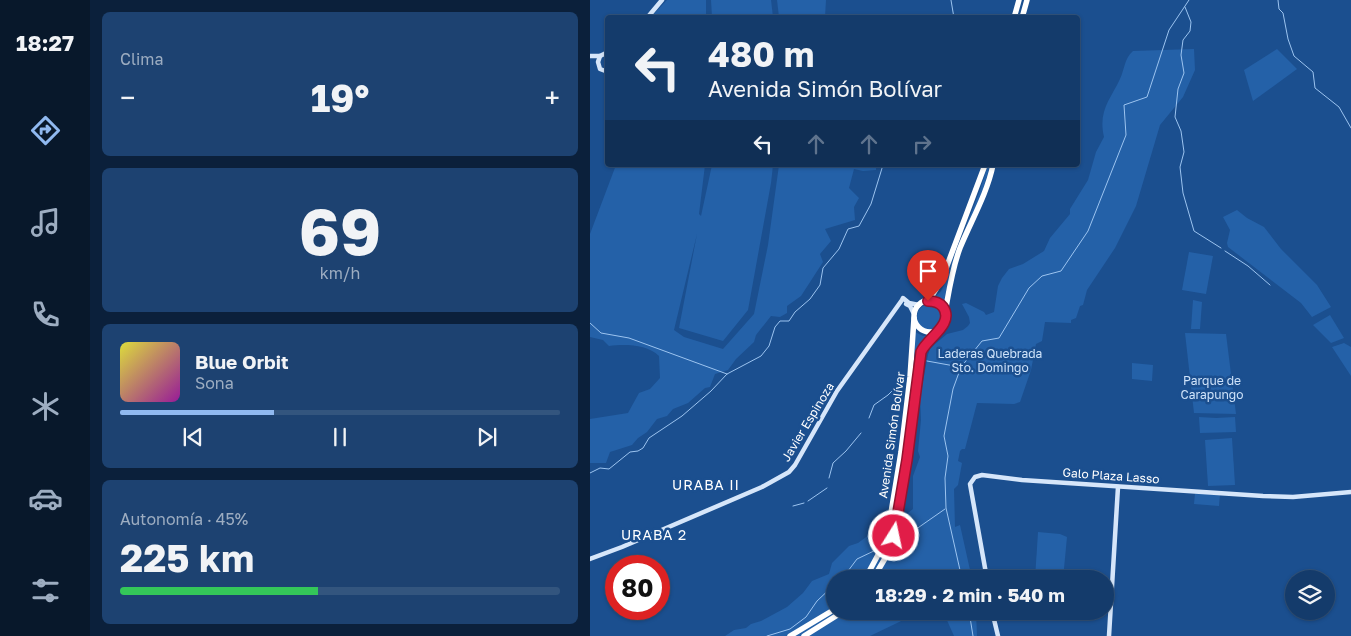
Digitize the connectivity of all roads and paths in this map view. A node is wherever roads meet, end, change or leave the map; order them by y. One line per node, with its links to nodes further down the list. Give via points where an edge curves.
1 (662, 0): 4 (street)
2 (1019, 0): 5 (highway)
3 (1027, 0): 6 (highway)
4 (649, 15)
5 (1015, 15)
6 (1023, 15)
7 (605, 54): 8 (street)
8 (600, 56): 9 (street); 10 (street)
9 (590, 57): 10 (street)
10 (598, 62): 11 (street, via 600,69)
11 (605, 71)
12 (984, 167): 15 (highway, Avenida Simón Bolívar, via 942,279 933,294)
13 (992, 167): 16 (highway, Avenida Simón Bolívar, via 959,251)
14 (901, 300): 15 (street); 17 (street, via 910,306); 21 (street, Javier Espinoza, via 837,391 790,472)
15 (922, 303): 16 (highway, via 937,302); 17 (highway, Avenida Simón Bolívar)
16 (945, 313): 18 (highway, Avenida Simón Bolívar)
17 (914, 316): 18 (highway, via 918,326 925,331); 22 (highway, Avenida Simón Bolívar, via 901,452 885,542)
18 (939, 329): 23 (highway, Avenida Simón Bolívar, via 923,346 920,356 894,536)
19 (1118, 486): 20 (street, Galo Plaza Lasso, via 1275,497); 24 (street, Galo Plaza Lasso, via 975,477 970,484); 31 (street)
20 (1351, 492)
21 (590, 560)
22 (870, 570)
23 (879, 570)
24 (985, 570)
25 (826, 615): 28 (highway)
26 (830, 620): 29 (highway)
27 (994, 620): 30 (street)
28 (790, 636)
29 (804, 636)
30 (998, 636)
31 (1108, 636)

